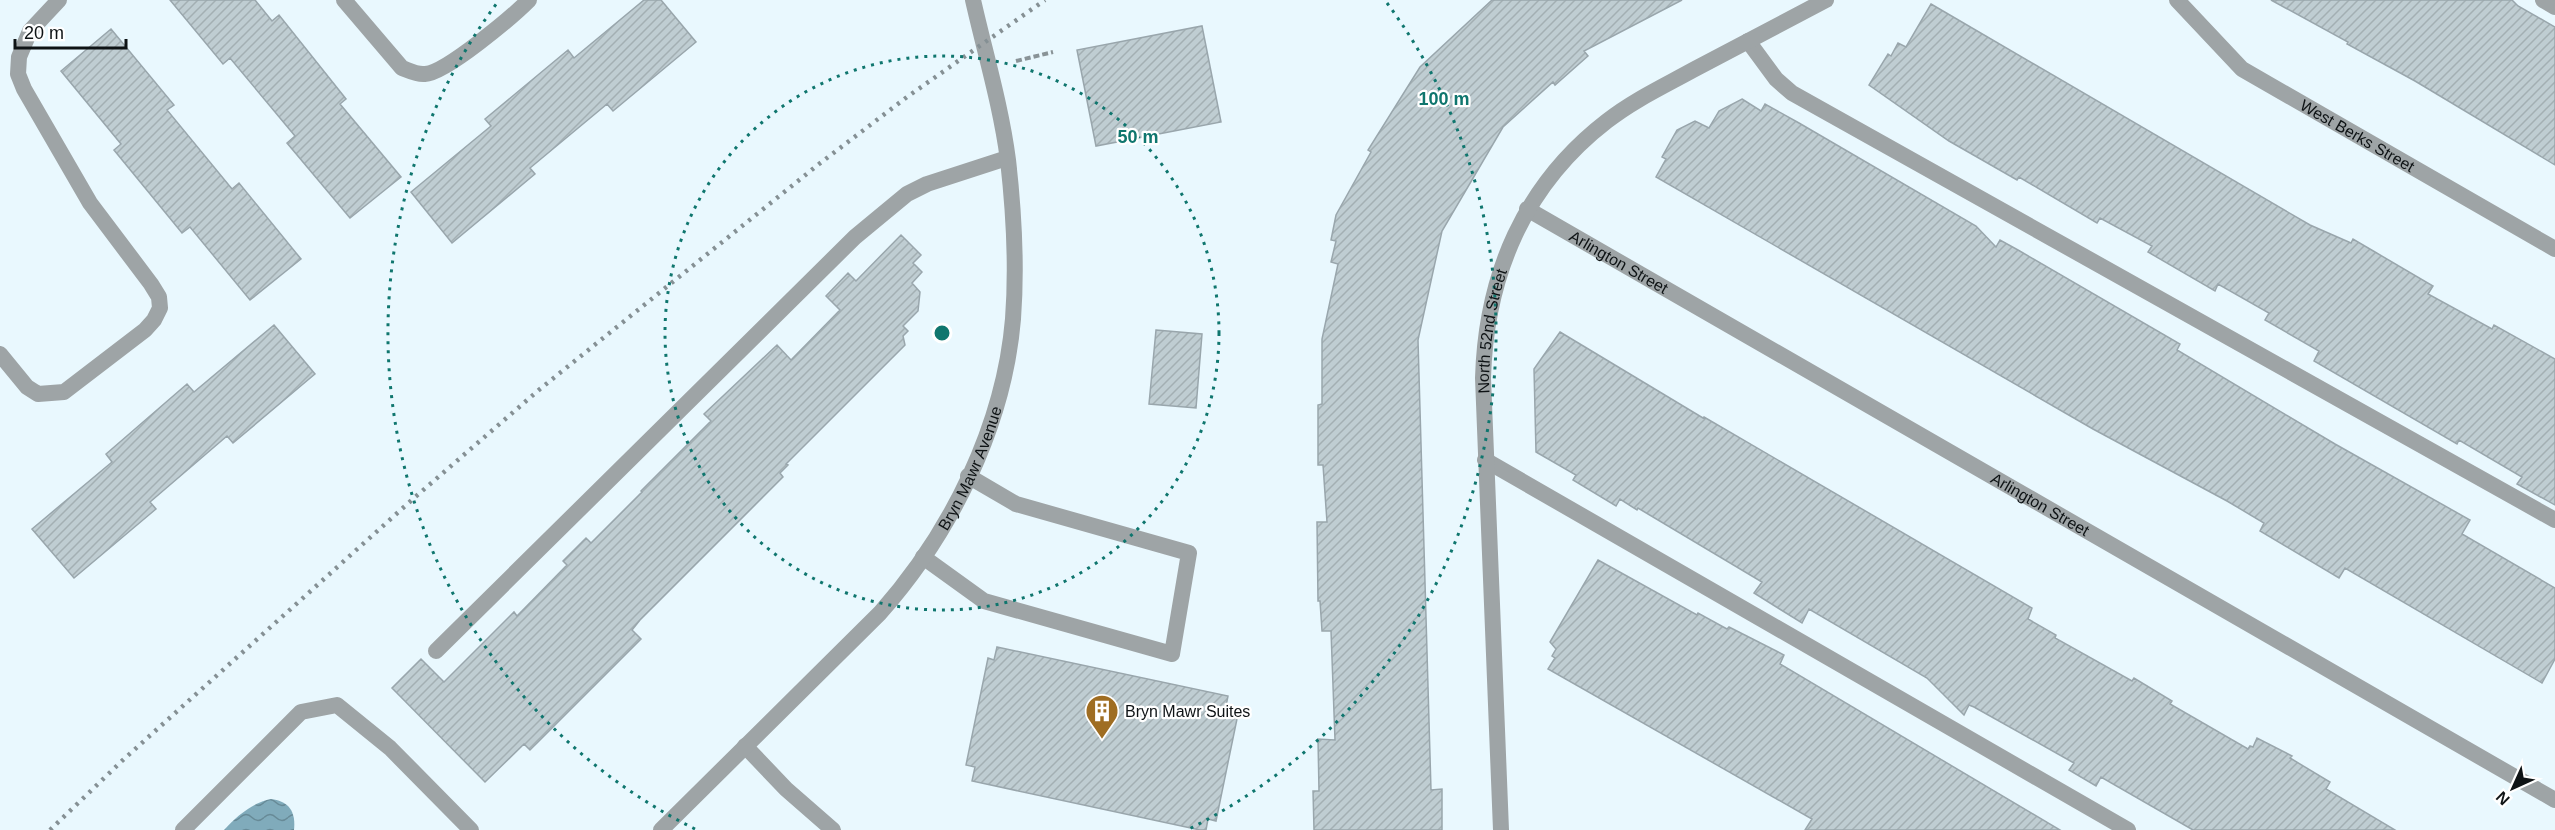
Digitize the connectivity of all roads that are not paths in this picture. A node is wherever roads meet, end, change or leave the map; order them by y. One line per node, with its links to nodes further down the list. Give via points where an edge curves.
1 (59, 0): 13 (street, via 26,38 18,74 71,173 151,284 160,308 145,330 64,392 38,394 27,387)
2 (344, 0): 3 (street, via 402,68 425,74 448,65)
3 (529, 0)
4 (973, 0): 10 (street, Bryn Mawr Avenue)
5 (1826, 0): 9 (street, North 52nd Street)
6 (2177, 0): 12 (street, West Berks Street, via 2242,69)
7 (2543, 0): 8 (street)
8 (2555, 7)
9 (1748, 41): 11 (street, North 52nd Street, via 1654,91 1608,121 1569,155); 16 (street, via 1776,79 1792,93)
10 (1007, 158): 15 (street, Bryn Mawr Avenue, via 1015,250 1013,321 1000,393); 18 (street, via 907,194 855,237)
11 (1527, 209): 14 (street, North 52nd Street, via 1505,257 1488,317 1483,378); 20 (street, Arlington Street)
12 (2555, 249)
13 (0, 354)
14 (1485, 460): 25 (street, North 52nd Street); 26 (street)
15 (968, 476): 17 (street, Bryn Mawr Avenue); 17 (street, via 1016,504 1189,553 1172,654 984,601)
16 (2555, 520)
17 (923, 558): 19 (street, Bryn Mawr Avenue, via 880,613)
18 (436, 651)
19 (745, 746): 23 (street, Bryn Mawr Avenue); 24 (street)
20 (2555, 800)
21 (183, 830): 22 (street, via 301,712 337,705 390,748)
22 (471, 830)
23 (661, 830)
24 (833, 830)
25 (1501, 830)
26 (2128, 830)

